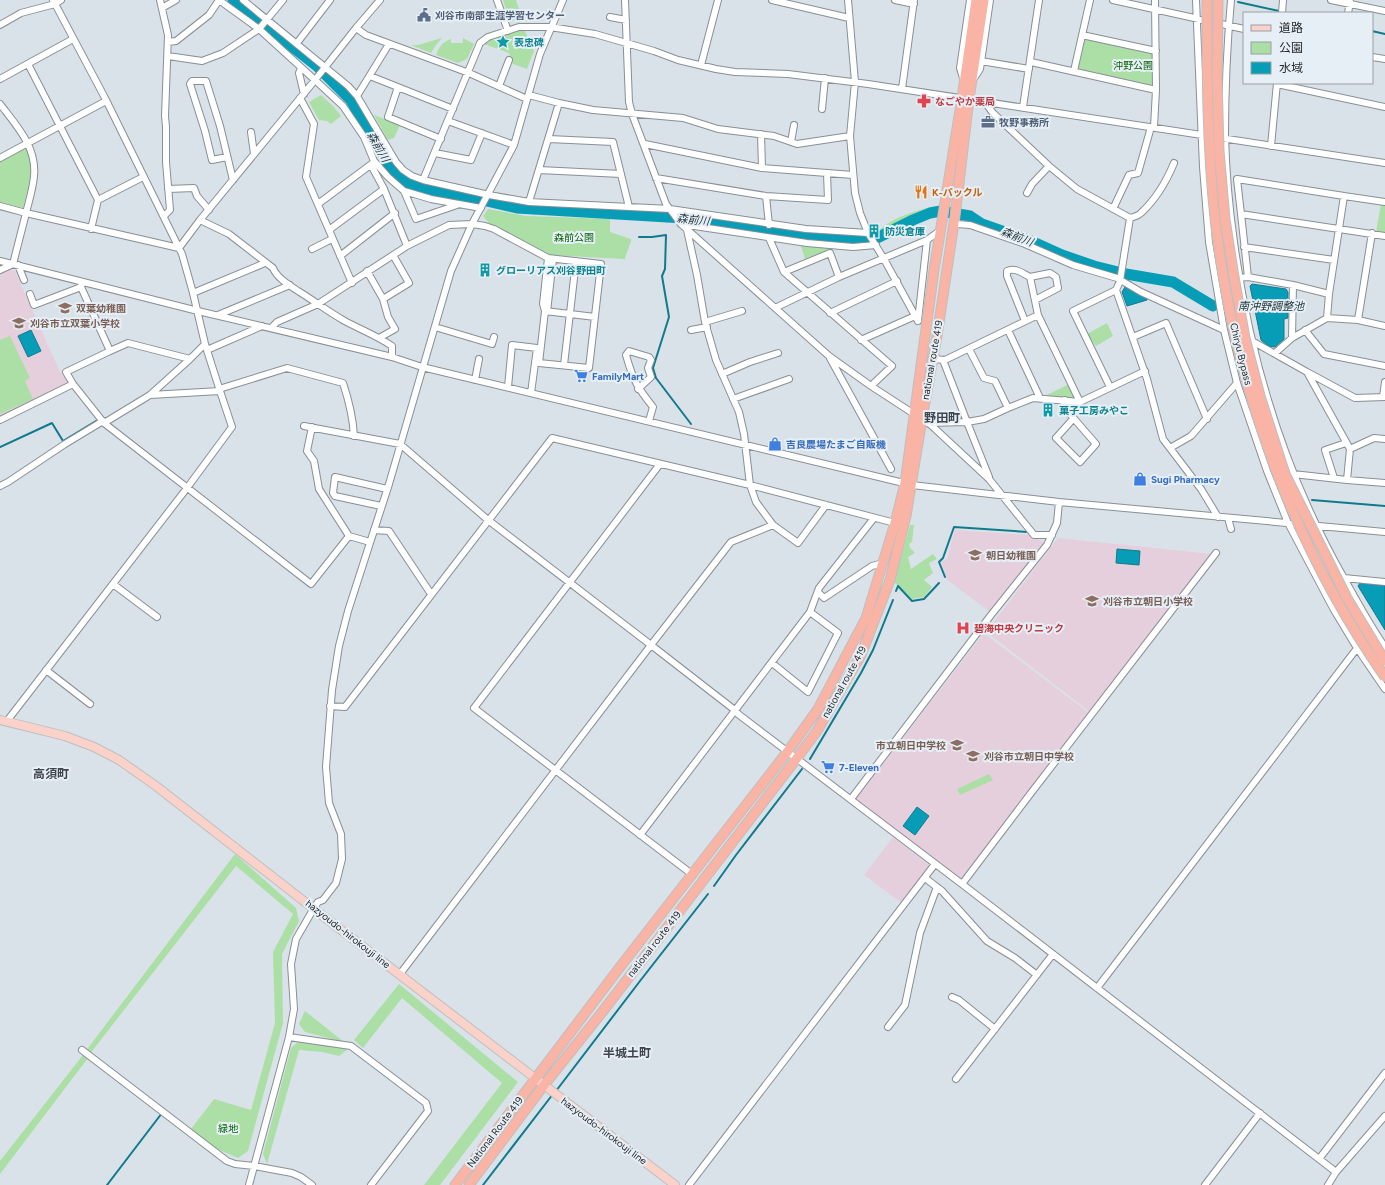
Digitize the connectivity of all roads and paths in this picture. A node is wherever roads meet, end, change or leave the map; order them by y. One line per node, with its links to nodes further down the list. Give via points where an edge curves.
1 (61, 0): 30 (street)
2 (160, 0): 33 (street)
3 (176, 0): 33 (street)
4 (219, 0): 48 (street); 52 (street, via 209,15 176,41)
5 (243, 0): 41 (street)
6 (283, 0): 41 (street)
7 (330, 0): 53 (street)
8 (380, 0): 46 (street)
9 (497, 0): 49 (street)
10 (563, 0): 45 (street)
11 (625, 0): 42 (street)
12 (718, 0): 64 (street)
13 (772, 0): 39 (street)
14 (848, 0): 39 (street)
15 (895, 0): 31 (street)
16 (970, 0): 75 (street, via 960,68)
17 (976, 0): 75 (highway, national route 419)
18 (984, 0): 75 (highway, national route 419)
19 (990, 0): 61 (street)
20 (1039, 0): 62 (street)
21 (1090, 0): 50 (street)
22 (1113, 0): 34 (street)
23 (1155, 0): 34 (street)
24 (1196, 0): 40 (street)
25 (1208, 0): 331 (highway, Chiryu Bypass, bridge, via 1210,168 1217,234 1236,340 1255,407 1306,543 1339,606)
26 (1218, 0): 328 (highway, Chiryu Bypass, bridge, via 1219,151 1225,219 1245,338 1286,474 1347,598)
27 (1231, 0): 44 (street)
28 (1283, 0): 36 (street)
29 (1331, 0): 32 (street)
30 (54, 2): 43 (street, via 21,13); 51 (street)
31 (914, 2): 80 (street)
32 (1350, 2): 35 (street); 37 (street)
33 (162, 8): 52 (street)
34 (1155, 8): 40 (street); 56 (street)
35 (1385, 11)
36 (1282, 12)
37 (1348, 12)
38 (610, 17): 42 (street)
39 (849, 18): 74 (street)
40 (1198, 18): 44 (street); 102 (street)
41 (268, 19): 48 (street); 53 (street)
42 (626, 20): 55 (street)
43 (0, 25)
44 (1229, 26): 47 (street); 104 (street)
45 (550, 27): 49 (street, via 519,27); 55 (street, via 595,34); 84 (street)
46 (356, 28): 54 (street); 65 (street)
47 (1243, 29)
48 (259, 30): 57 (street, via 223,53 202,61); 66 (street)
49 (508, 31): 69 (street, via 488,37 480,43)
50 (1082, 35): 56 (street); 68 (street)
51 (73, 39): 63 (street); 86 (street)
52 (168, 42): 57 (street)
53 (297, 43): 65 (street)
54 (389, 44): 69 (street); 70 (street)
55 (627, 44): 64 (street); 94 (street, via 629,102)
56 (1156, 51): 81 (street)
57 (168, 56): 129 (street, via 165,116)
58 (1373, 56): 59 (street)
59 (1385, 59)
60 (509, 60): 78 (street)
61 (981, 61): 67 (street); 75 (street, via 980,69)
62 (1031, 62): 67 (street); 68 (street)
63 (28, 64): 72 (street); 96 (street)
64 (701, 65): 71 (street, via 735,72)
65 (325, 67): 73 (street); 83 (street)
66 (301, 68): 73 (street); 82 (street, via 299,73)
67 (1029, 68): 90 (street)
68 (1074, 71): 81 (street)
69 (468, 73): 78 (street); 93 (street)
70 (370, 76): 79 (street); 83 (street)
71 (825, 78): 74 (street); 92 (street)
72 (0, 79)
73 (315, 80): 82 (street); 117 (street, via 343,106 364,137)
74 (855, 82): 80 (street); 103 (street)
75 (968, 82): 85 (highway, national route 419)
76 (1277, 84): 111 (street)
77 (1282, 84): 91 (street)
78 (499, 86): 84 (street)
79 (398, 87): 93 (street); 105 (street, via 388,117)
80 (902, 89): 85 (street)
81 (1156, 90): 98 (street)
82 (302, 96): 113 (street); 139 (street, via 314,124 306,177)
83 (357, 96): 128 (street, via 396,162 403,170)
84 (528, 97): 88 (street); 110 (street)
85 (965, 99): 87 (street); 153 (highway, national route 419); 160 (highway, national route 419)
86 (106, 101): 96 (street); 125 (street)
87 (984, 101): 90 (street); 119 (street, via 993,113)
88 (559, 103): 94 (street); 106 (street)
89 (0, 104): 108 (street)
90 (1023, 107): 98 (street)
91 (1385, 107)
92 (822, 109)
93 (453, 110): 95 (street)
94 (632, 114): 101 (street, via 683,118 718,128); 109 (street)
95 (448, 121): 100 (street); 105 (street)
96 (60, 125): 108 (street); 136 (street)
97 (794, 125): 107 (street)
98 (1152, 127): 102 (street); 145 (street, via 1138,173 1129,175)
99 (251, 132): 113 (street)
100 (482, 133): 110 (street); 112 (street, via 471,160)
101 (761, 134): 107 (street); 120 (street)
102 (1202, 135): 104 (street); 224 (street, via 1209,242)
103 (850, 136): 107 (street, via 797,144); 124 (street)
104 (1225, 138): 111 (street); 187 (street, via 1230,214)
105 (441, 139): 112 (street)
106 (549, 139): 121 (street); 123 (street, via 613,142)
107 (791, 142)
108 (29, 143): 115 (street); 147 (street, via 34,161 34,176)
109 (645, 144): 120 (street); 126 (street)
110 (514, 145): 133 (street)
111 (1271, 146): 116 (street)
112 (435, 153): 128 (street)
113 (254, 154): 127 (street)
114 (227, 157): 114 (street, via 206,81 192,81 190,84 212,160); 127 (street)
115 (0, 158)
116 (1385, 162)
117 (372, 163): 130 (street); 131 (street); 139 (street)
118 (1174, 164): 151 (street, via 1150,203 1140,214)
119 (1049, 166): 132 (street); 145 (street, via 1077,189)
120 (762, 168): 122 (street)
121 (539, 170): 123 (street); 137 (street)
122 (826, 173): 124 (street); 134 (street, via 828,200)
123 (621, 174): 142 (street)
124 (853, 175): 162 (street, via 860,213)
125 (143, 177): 136 (street); 150 (street)
126 (656, 178): 134 (street); 144 (street)
127 (233, 180): 146 (street)
128 (423, 180): 133 (street)
129 (168, 189): 146 (street, via 194,188 197,196); 150 (street, via 170,210)
130 (384, 189): 148 (street); 158 (street)
131 (404, 191): 140 (street); 140 (street, via 416,219)
132 (1027, 193)
133 (489, 195): 137 (street); 143 (street)
134 (766, 196): 156 (street)
135 (1344, 196): 138 (street); 149 (street, via 1237,179); 161 (street)
136 (98, 200): 157 (street)
137 (529, 202): 142 (street)
138 (1385, 202)
139 (318, 204): 158 (street)
140 (459, 204): 143 (street)
141 (0, 206): 147 (street)
142 (629, 207): 144 (street)
143 (482, 208): 154 (street)
144 (670, 209): 155 (street); 156 (street)
145 (1113, 209): 151 (street)
146 (209, 210): 152 (street)
147 (26, 213): 157 (street); 181 (street)
148 (395, 214): 169 (street); 174 (street)
149 (1241, 214): 161 (street); 170 (street)
150 (164, 216): 171 (street)
151 (1130, 218): 189 (street)
152 (200, 220): 171 (street); 180 (street, via 229,234)
153 (956, 220): 189 (street, via 1024,244 1073,265); 241 (highway, national route 419)
154 (472, 224): 169 (street, via 449,225); 175 (street, via 494,229); 220 (street, via 452,271)
155 (681, 224): 159 (street); 166 (street)
156 (769, 224): 162 (street)
157 (91, 229): 171 (street)
158 (329, 230): 165 (street)
159 (686, 230): 204 (street); 217 (street)
160 (941, 230): 167 (street); 267 (highway, national route 419)
161 (1339, 230): 163 (street); 177 (street)
162 (868, 233): 168 (street)
163 (1372, 233): 164 (street); 215 (street)
164 (1385, 236)
165 (332, 238): 172 (street); 174 (street)
166 (769, 238): 168 (street, via 852,247); 184 (street)
167 (927, 240): 176 (street); 212 (street, via 918,320)
168 (876, 245): 176 (street)
169 (406, 246): 173 (street)
170 (1244, 247): 177 (street); 188 (street)
171 (179, 248): 198 (street)
172 (312, 249)
173 (393, 255): 183 (street); 201 (street, via 409,283)
174 (340, 256): 193 (street)
175 (550, 258): 179 (street); 206 (street, via 543,304)
176 (884, 259): 185 (street); 191 (street)
177 (1334, 260): 200 (street)
178 (0, 261): 181 (street)
179 (576, 261): 209 (street); 213 (street, via 601,264)
180 (265, 263): 194 (street); 198 (street)
181 (16, 265): 182 (street); 190 (street); 192 (street)
182 (0, 270)
183 (367, 271): 193 (street); 201 (street)
184 (784, 272): 185 (street, via 830,253); 197 (street)
185 (838, 277): 197 (street)
186 (1030, 277): 202 (street); 202 (street, via 1050,273 1056,276 1058,288); 216 (street, via 1020,271 1007,271)
187 (1239, 278): 188 (street); 231 (street)
188 (1248, 278): 195 (street)
189 (1120, 279): 196 (street); 224 (street, via 1148,295)
190 (24, 280)
191 (897, 282): 208 (street); 212 (street)
192 (82, 284): 199 (street, via 34,305); 205 (street); 234 (street)
193 (352, 284): 203 (street)
194 (290, 285): 203 (street); 210 (street)
195 (1293, 285): 200 (street); 229 (street)
196 (1116, 290): 227 (street); 256 (street, via 1073,311)
197 (806, 292): 204 (street); 208 (street)
198 (193, 293): 205 (street)
199 (30, 294)
200 (1329, 294): 214 (street)
201 (383, 299): 228 (street, via 394,329)
202 (1035, 300): 211 (street)
203 (318, 304): 221 (street, via 277,322); 228 (street)
204 (775, 308): 237 (street)
205 (198, 310): 210 (street); 232 (street)
206 (546, 311): 209 (street); 243 (street, via 539,363)
207 (742, 311): 217 (street)
208 (830, 313): 230 (street)
209 (570, 314): 213 (street); 243 (street)
210 (218, 315): 218 (street)
211 (1038, 315): 216 (street); 265 (street)
212 (916, 316): 230 (street)
213 (595, 317): 243 (street, via 589,368)
214 (1327, 318): 215 (street); 225 (street)
215 (1358, 320): 219 (street)
216 (1025, 321): 223 (street)
217 (706, 324): 222 (street); 248 (street)
218 (262, 326): 221 (street); 232 (street)
219 (1385, 326)
220 (435, 327): 226 (street, via 492,344); 245 (street)
221 (271, 328): 238 (street)
222 (691, 330)
223 (1008, 330): 233 (street); 262 (street)
224 (1224, 330): 251 (street)
225 (1305, 330): 229 (street); 244 (street, via 1324,354)
226 (494, 337)
227 (1133, 337): 246 (street); 268 (street, via 1166,323)
228 (379, 338): 238 (street, via 392,346)
229 (1292, 338): 235 (street)
230 (862, 340): 254 (street, via 892,366)
231 (1252, 341): 235 (street); 286 (street, via 1264,390)
232 (206, 347): 239 (street); 258 (street)
233 (969, 349): 242 (street); 266 (street, via 984,378 995,381)
234 (110, 351): 239 (street, via 128,344); 253 (street, via 66,372)
235 (1275, 353): 247 (street)
236 (778, 354): 248 (street)
237 (829, 356): 254 (street); 285 (street)
238 (392, 357): 245 (street)
239 (190, 359): 260 (street)
240 (479, 359): 250 (street)
241 (933, 359): 242 (street); 272 (highway, national route 419)
242 (943, 360): 274 (street)
243 (564, 366)
244 (1385, 366)
245 (422, 367): 250 (street); 280 (street)
246 (1144, 371): 256 (street); 282 (street, via 1163,439)
247 (1308, 372): 261 (street, via 1355,398); 279 (street)
248 (722, 374): 263 (street)
249 (790, 379): 263 (street)
250 (475, 380): 255 (street)
251 (1237, 382): 268 (street); 305 (street, via 1267,471)
252 (1385, 382): 261 (street)
253 (73, 384): 270 (street); 273 (street)
254 (871, 386): 267 (street)
255 (508, 387): 259 (street); 259 (street, via 512,345 537,348)
256 (1110, 387): 265 (street)
257 (638, 389): 257 (street, via 626,355 629,351 649,357 651,360 648,368 651,377); 271 (street, via 653,407)
258 (220, 390): 260 (street); 277 (street, via 287,368 343,383 353,416); 294 (street, via 232,428)
259 (532, 393): 271 (street)
260 (150, 395): 273 (street)
261 (1384, 397)
262 (1040, 398): 264 (street); 266 (street, via 1033,398)
263 (733, 400): 281 (street, via 739,412)
264 (1065, 400): 265 (street); 269 (street, via 1063,406)
265 (1080, 402)
266 (1008, 408): 274 (street, via 984,419)
267 (914, 414): 291 (highway, national route 419)
268 (1207, 418): 282 (street, via 1191,436)
269 (1073, 419): 269 (street, via 1096,444 1080,462 1056,438)
270 (0, 420)
271 (649, 421): 281 (street)
272 (925, 421): 274 (street); 288 (street); 291 (highway, national route 419)
273 (103, 422): 293 (street); 294 (street)
274 (966, 422): 288 (street)
275 (304, 426): 276 (street)
276 (312, 427): 277 (street); 312 (street, via 307,451 314,461 319,489)
277 (354, 436): 280 (street)
278 (1385, 439): 283 (street, via 1374,438)
279 (1346, 443): 283 (street); 287 (street, via 1325,450)
280 (400, 444): 295 (street); 303 (street)
281 (745, 445): 291 (street); 292 (street)
282 (1170, 448): 300 (street, via 1201,489)
283 (1350, 449): 289 (street)
284 (660, 464): 292 (street); 303 (street, via 552,438); 318 (street)
285 (891, 469)
286 (1293, 474): 287 (street); 307 (street)
287 (1334, 478): 289 (street)
288 (989, 479): 296 (street)
289 (1347, 480): 290 (street)
290 (1385, 483)
291 (908, 484): 296 (street); 304 (highway, national route 419); 338 (highway, national route 419, via 906,516 890,580 861,656)
292 (750, 485): 298 (street); 306 (street, via 756,502)
293 (0, 486)
294 (187, 488): 312 (street, via 311,584); 319 (street)
295 (387, 489): 299 (street); 299 (street, via 335,478 335,496)
296 (1001, 495): 297 (street); 311 (street, via 1034,535)
297 (1059, 502): 300 (street); 311 (street, via 1057,523)
298 (826, 505): 301 (street); 306 (street, via 798,543)
299 (382, 506): 309 (street)
300 (1218, 517): 302 (street)
301 (874, 518): 304 (street); 320 (street)
302 (1228, 518): 305 (street); 308 (street)
303 (488, 520): 318 (street); 321 (street)
304 (895, 523): 315 (highway, national route 419)
305 (1288, 523): 307 (street); 327 (street, via 1303,557)
306 (773, 525): 325 (street, via 731,542)
307 (1316, 526): 310 (street); 316 (street)
308 (1231, 529)
309 (374, 530): 313 (street); 321 (street, via 389,532)
310 (1385, 532)
311 (1052, 535): 340 (street, via 1048,545 991,615)
312 (349, 536): 313 (street)
313 (370, 542): 334 (street, via 341,639)
314 (1216, 553): 345 (street)
315 (883, 563): 320 (street, via 872,566 824,598); 337 (highway, national route 419, via 866,618 818,709)
316 (1344, 578): 317 (street); 324 (street)
317 (1385, 582)
318 (570, 583): 325 (street); 339 (street, via 474,708)
319 (113, 584): 323 (street); 330 (street)
320 (818, 592): 322 (street)
321 (431, 594): 334 (street, via 345,707)
322 (810, 612): 329 (street); 329 (street, via 838,633 808,692)
323 (157, 617)
324 (1375, 633): 326 (street); 327 (street)
325 (651, 645): 335 (street); 339 (street)
326 (1385, 647)
327 (1356, 648): 332 (street); 351 (street)
328 (1385, 661)
329 (772, 663): 335 (street)
330 (46, 670): 333 (street); 336 (street)
331 (1385, 677)
332 (1385, 689)
333 (90, 704)
334 (330, 706): 347 (street, via 327,786 331,810 341,834 342,859 336,884)
335 (736, 711): 337 (street); 341 (street)
336 (3, 720): 347 (main road, hazyoudo-hirokouji line, via 65,736 119,760)
337 (788, 751): 338 (street); 343 (highway, national route 419)
338 (797, 758): 340 (street); 360 (highway, national route 419, via 603,1011)
339 (555, 770): 341 (street); 349 (street)
340 (851, 799): 342 (street)
341 (640, 835): 343 (street)
342 (935, 864): 344 (street); 345 (street)
343 (693, 875): 358 (highway, national route 419)
344 (925, 878): 346 (street); 372 (street)
345 (962, 884): 348 (street)
346 (937, 887): 350 (street, via 987,941); 353 (street, via 920,933 905,1005)
347 (314, 908): 349 (main road, hazyoudo-hirokouji line); 355 (street, via 296,940 291,964 294,1009)
348 (1053, 954): 350 (street); 351 (street)
349 (400, 974): 358 (main road, hazyoudo-hirokouji line)
350 (1037, 975): 354 (street)
351 (1097, 988): 361 (street)
352 (952, 997): 354 (street)
353 (888, 1027)
354 (996, 1028): 359 (street)
355 (289, 1037): 364 (street); 368 (street, via 350,1046 426,1103 428,1111)
356 (82, 1050): 364 (street, via 227,1161)
357 (1385, 1073): 363 (street)
358 (536, 1078): 360 (main road, hazyoudo-hirokouji line); 369 (highway, National Route 419)
359 (956, 1079)
360 (551, 1090): 370 (highway, national route 419); 371 (main road, hazyoudo-hirokouji line)
361 (1260, 1114): 363 (street); 373 (street)
362 (1385, 1116): 365 (street)
363 (1319, 1159): 365 (street)
364 (254, 1166): 366 (street); 367 (street, via 301,1176)
365 (1336, 1172): 374 (street)
366 (249, 1185)
367 (312, 1185)
368 (371, 1185)
369 (455, 1185)
370 (469, 1185)
371 (676, 1185)
372 (689, 1185)
373 (1205, 1185)
374 (1328, 1185)

